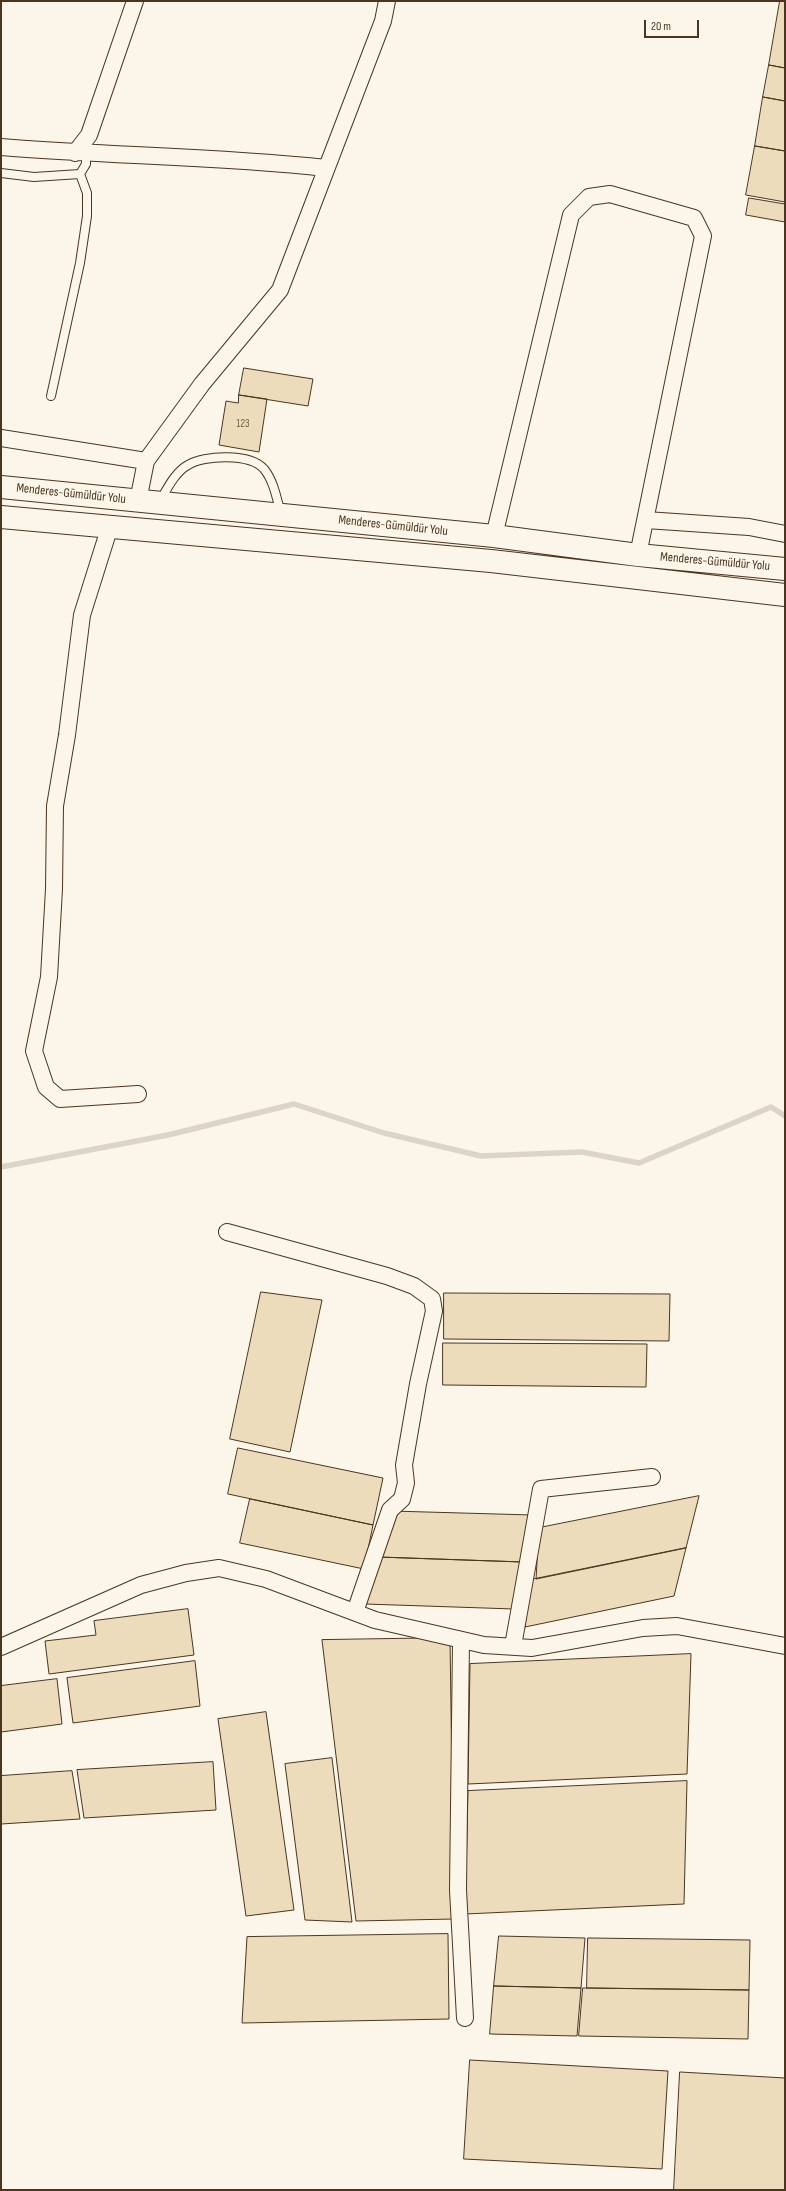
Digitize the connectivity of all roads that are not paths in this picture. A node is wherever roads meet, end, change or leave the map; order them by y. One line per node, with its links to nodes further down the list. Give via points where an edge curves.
1 (135, 1): 4 (street)
2 (387, 1): 5 (street, via 383,21)
3 (1, 147): 4 (street)
4 (81, 154): 5 (street, via 261,161); 7 (lane, via 86,164)
5 (326, 168): 10 (street, via 280,290 202,384)
6 (1, 173): 7 (lane, via 34,177)
7 (80, 174): 8 (lane, via 87,193 87,216 80,263)
8 (51, 396)
9 (1, 438): 10 (street)
10 (146, 461): 12 (street)
11 (1, 487): 12 (main road, Menderes-Gümüldür Yolu)
12 (148, 502): 13 (main road, Menderes-Gümüldür Yolu); 13 (lane, via 187,465 236,457 255,462 264,469)
13 (282, 515): 18 (main road, Menderes-Gümüldür Yolu)
14 (1, 517): 16 (main road, Menderes-Gümüldür Yolu)
15 (646, 520): 17 (street, via 749,527); 18 (street, via 703,236 694,218 610,194 589,197 571,215); 19 (street)
16 (110, 526): 21 (main road, Menderes-Gümüldür Yolu, via 491,561); 22 (street, via 82,615 55,806 49,977 34,1051 46,1087 60,1098)
17 (785, 534)
18 (494, 536): 19 (main road, Menderes-Gümüldür Yolu)
19 (638, 555): 20 (main road, Menderes-Gümüldür Yolu)
20 (785, 568)
21 (785, 595)
22 (138, 1094)
23 (227, 1232): 25 (street, via 387,1276 414,1286 432,1299 434,1311 404,1465 406,1483 402,1499 390,1510)
24 (652, 1477): 27 (street, via 541,1489)
25 (355, 1612): 26 (street, via 375,1620); 29 (street, via 266,1579 219,1568 186,1573 141,1585)
26 (461, 1640): 27 (street); 30 (street, via 458,1890)
27 (513, 1646): 28 (street, via 532,1648 643,1628 677,1626)
28 (785, 1646)
29 (1, 1647)
30 (465, 2018)

